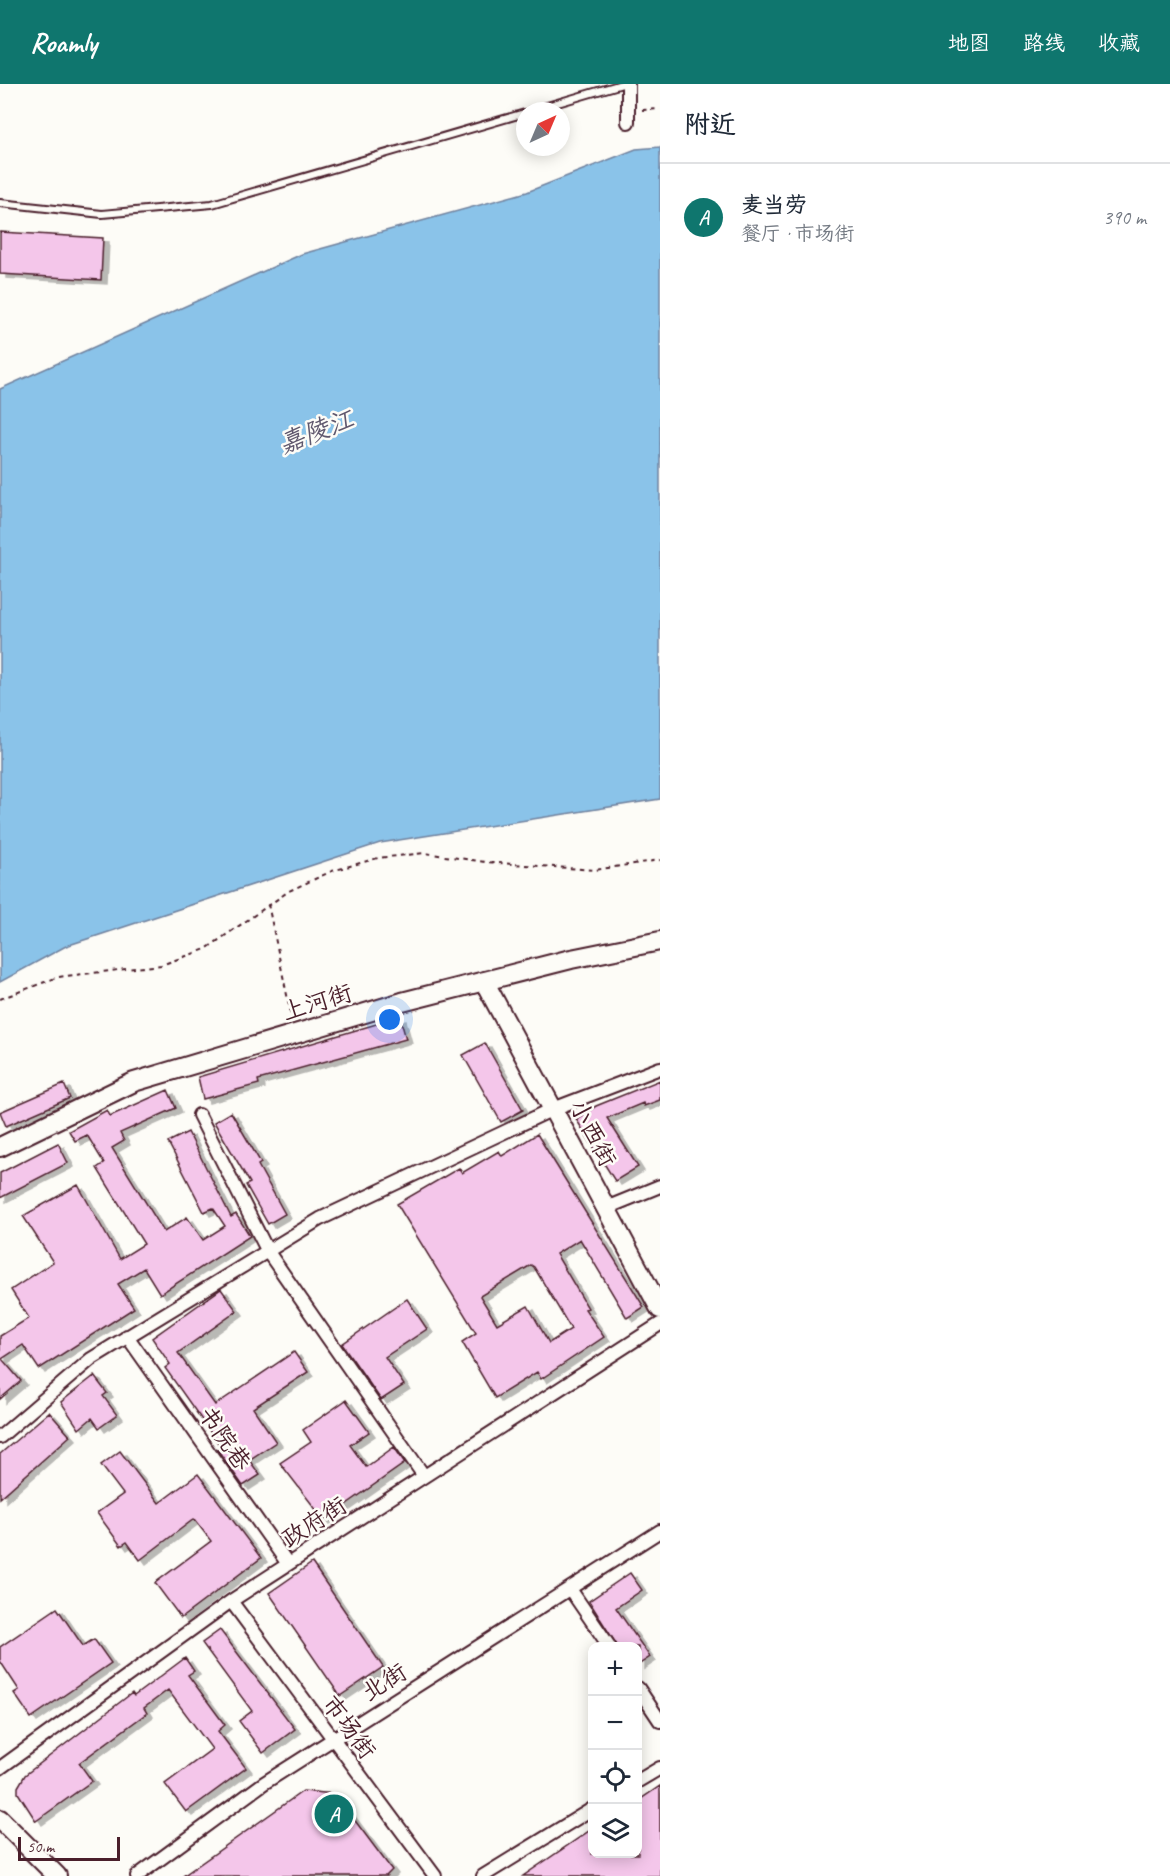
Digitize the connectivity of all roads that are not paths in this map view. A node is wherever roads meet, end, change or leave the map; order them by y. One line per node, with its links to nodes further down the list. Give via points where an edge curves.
1 (622, 84): 3 (lane)
2 (628, 84): 5 (street)
3 (561, 102)
4 (516, 115): 6 (lane, via 212,204 102,214)
5 (628, 116)
6 (0, 203)
7 (660, 941): 8 (street, 上河街)
8 (484, 981): 10 (street, 小西街); 12 (street, 上河街, via 135,1082)
9 (660, 1068): 10 (street)
10 (553, 1108): 14 (street, 小西街); 15 (street, via 320,1219)
11 (199, 1115): 15 (street)
12 (0, 1147)
13 (660, 1186): 14 (street)
14 (606, 1208): 16 (street, 小西街)
15 (268, 1252): 18 (street); 20 (street)
16 (660, 1309)
17 (660, 1324): 20 (street, 政府街)
18 (127, 1336): 19 (street, via 91,1359); 22 (street, 书院巷)
19 (0, 1437)
20 (424, 1476): 22 (street, 政府街)
21 (660, 1531): 23 (street, 北街)
22 (288, 1564): 24 (street, 政府街)
23 (570, 1589): 25 (street); 28 (street, 北街)
24 (231, 1601): 28 (street, 市场街); 29 (street, 政府街)
25 (606, 1642)
26 (642, 1694): 27 (street)
27 (660, 1721)
28 (332, 1740): 35 (street, 北街, via 264,1783); 36 (street, 市场街)
29 (0, 1768)
30 (660, 1768): 31 (street)
31 (642, 1779)
32 (588, 1811): 37 (street)
33 (0, 1819): 34 (street)
34 (57, 1876)
35 (137, 1876)
36 (435, 1876)
37 (483, 1876)

